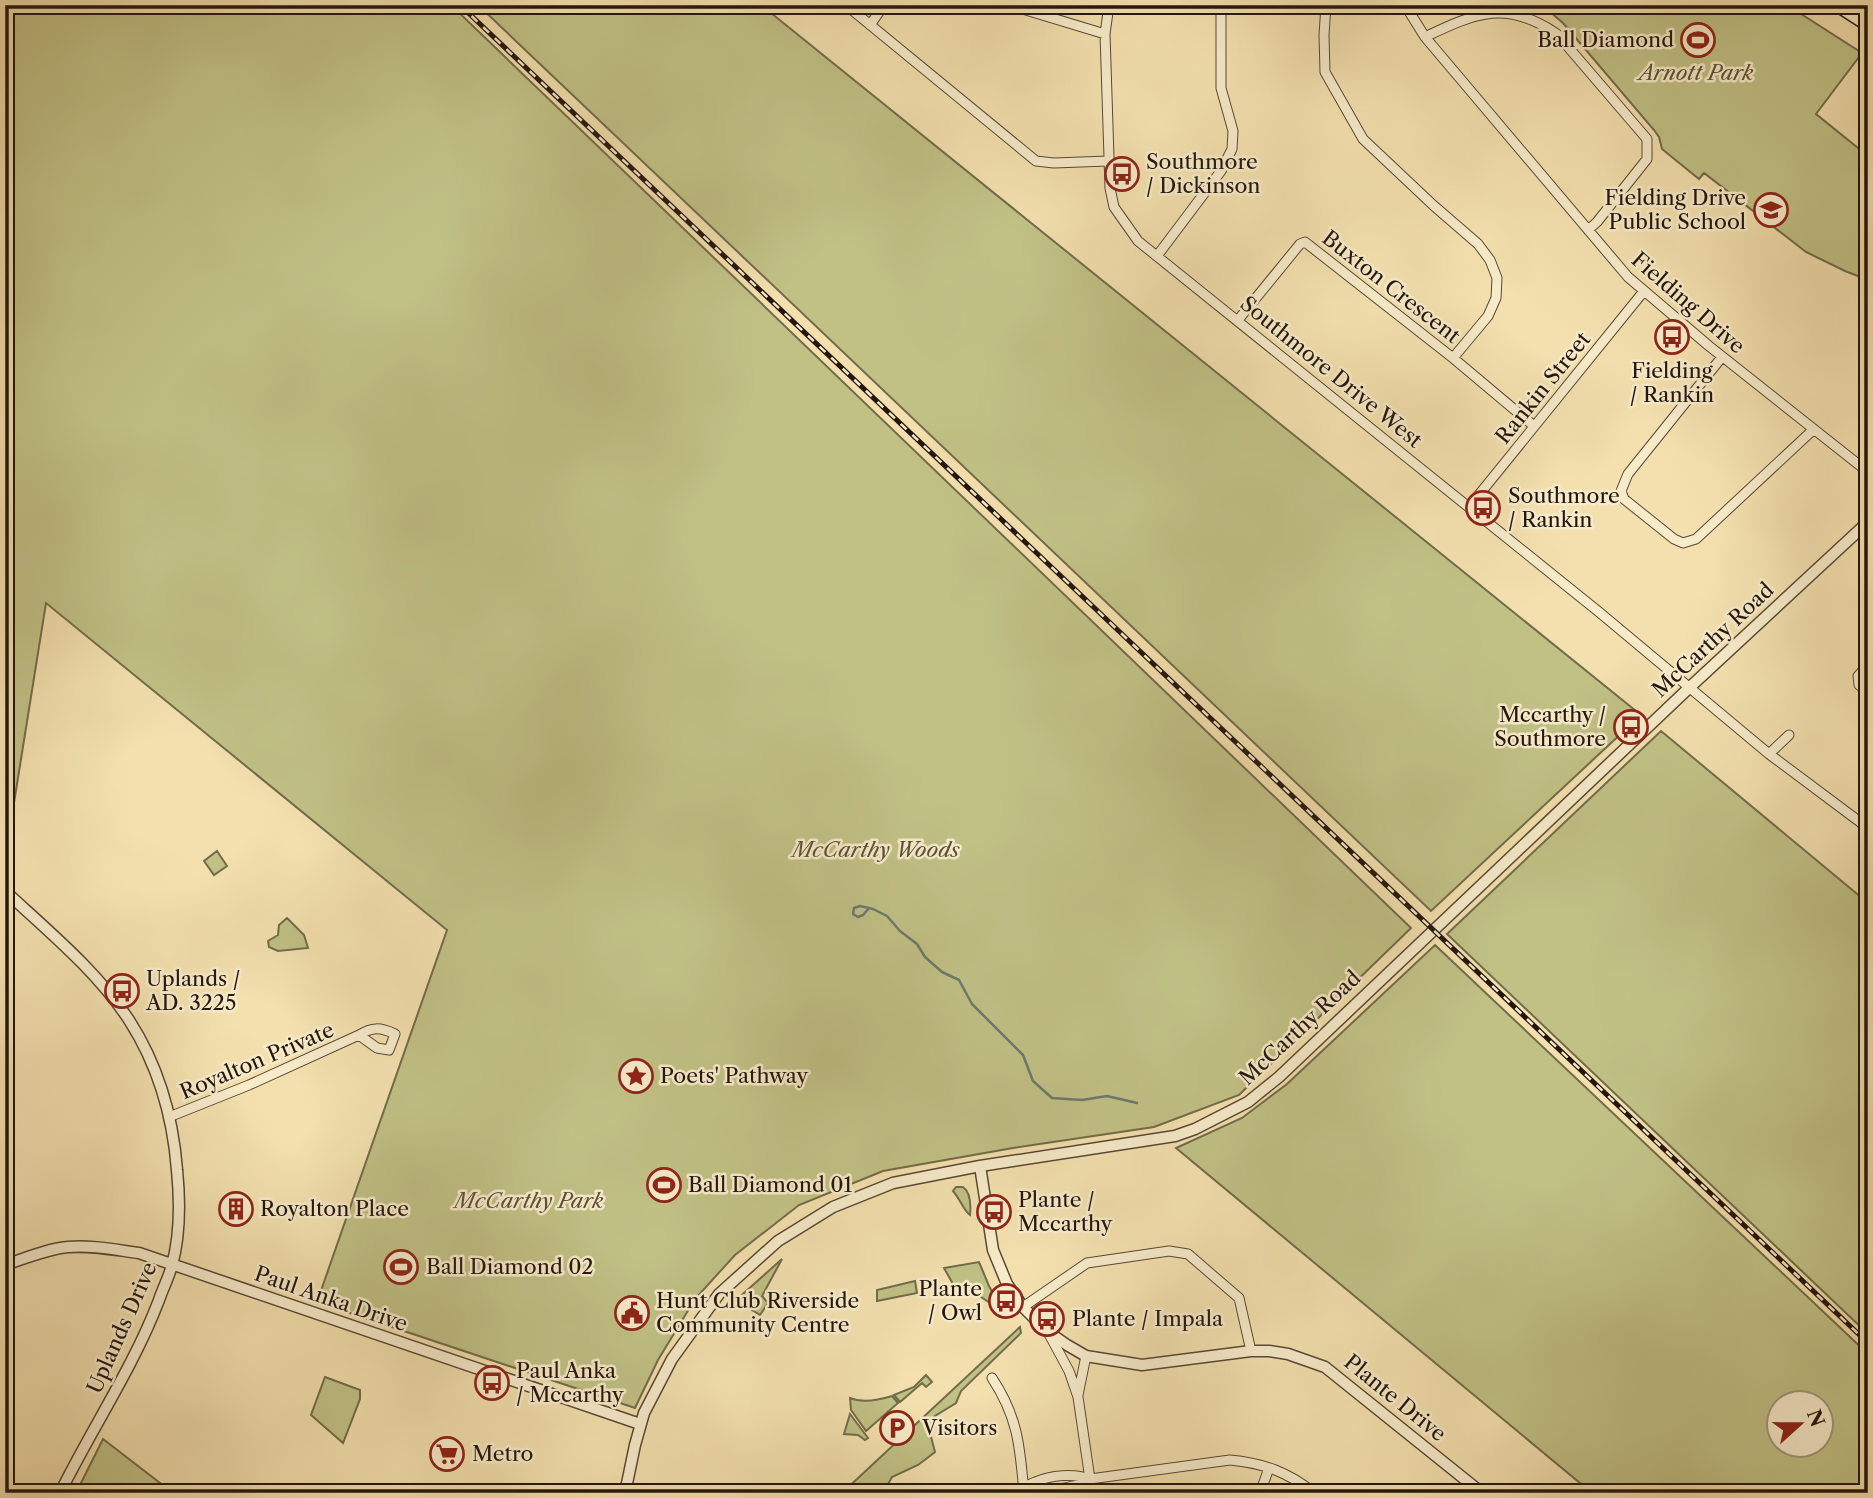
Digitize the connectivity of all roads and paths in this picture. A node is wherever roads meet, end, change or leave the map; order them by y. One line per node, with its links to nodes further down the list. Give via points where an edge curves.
1 (846, 5): 9 (street)
2 (884, 5): 9 (street)
3 (1009, 5): 11 (street)
4 (1109, 5): 11 (street, Southmore Drive West)
5 (1221, 5): 15 (street, via 1222,88 1233,131 1232,149 1221,172)
6 (1326, 5): 19 (street, via 1325,72 1363,139 1478,244 1497,278 1496,298 1488,316)
7 (1405, 5): 12 (street, Fielding Drive)
8 (1837, 5): 10 (main road)
9 (870, 25): 13 (street, via 1037,161)
10 (1868, 25)
11 (1105, 34): 13 (street, Southmore Drive West)
12 (1425, 37): 14 (street, Fielding Drive); 14 (street, via 1484,9 1503,5 1523,9 1557,34 1647,139 1647,159)
13 (1108, 161): 15 (street, Southmore Drive West, via 1114,207 1138,241)
14 (1588, 230): 16 (street, Fielding Drive)
15 (1157, 256): 17 (street, Southmore Drive West)
16 (1644, 291): 18 (street, Fielding Drive); 20 (street, Rankin Street)
17 (1238, 320): 19 (street, Buxton Crescent, via 1306,242); 23 (street, Southmore Drive West)
18 (1722, 357): 21 (street, Fielding Drive); 21 (street, via 1628,474 1621,491 1624,499 1674,539 1683,544 1696,539)
19 (1453, 358): 20 (street, Buxton Crescent)
20 (1534, 426): 23 (street, Rankin Street)
21 (1814, 429): 22 (street, Fielding Drive)
22 (1868, 472)
23 (1469, 507): 26 (street, Southmore Drive West)
24 (1868, 523): 26 (street, McCarthy Road)
25 (1868, 665): 27 (street, via 1858,676 1859,685)
26 (1690, 687): 29 (street, Southmore Drive West); 34 (street, McCarthy Road, via 1248,1102 1175,1136)
27 (1868, 692)
28 (1789, 734): 29 (street)
29 (1769, 754): 30 (street, Southmore Drive West)
30 (1868, 828)
31 (5, 891): 33 (street, Uplands Drive, via 86,968 129,1020 152,1063)
32 (359, 1035): 33 (street, Royalton Private)
33 (169, 1117): 36 (street, Uplands Drive, via 178,1189)
34 (981, 1166): 37 (street, Plante Drive, via 995,1256); 43 (street, McCarthy Road, via 893,1183 833,1207 778,1241 719,1293 672,1359)
35 (5, 1265): 36 (street, Paul Anka Drive, via 66,1247 139,1253)
36 (172, 1265): 43 (street, Paul Anka Drive); 47 (street, Uplands Drive, via 148,1327)
37 (1023, 1307): 38 (street, Plante Drive); 39 (street, via 1087,1263 1169,1251 1188,1254 1239,1298)
38 (1047, 1331): 40 (street, Plante Drive); 42 (street)
39 (1251, 1351): 40 (street, Plante Drive, via 1142,1365); 54 (street, Plante Drive, via 1288,1354 1325,1367)
40 (1086, 1356): 42 (street)
41 (992, 1378): 46 (street, via 1015,1421)
42 (1078, 1397): 45 (street)
43 (640, 1424): 48 (street, McCarthy Road)
44 (1269, 1468): 45 (street, via 1230,1460); 52 (street); 53 (street, via 1295,1477)
45 (1090, 1479): 46 (street, via 1076,1474 1035,1482); 50 (street); 51 (street)
46 (1027, 1492): 49 (street)
47 (60, 1493)
48 (625, 1493)
49 (1009, 1493)
50 (1042, 1493)
51 (1093, 1493)
52 (1260, 1493)
53 (1314, 1493)
54 (1482, 1493)

